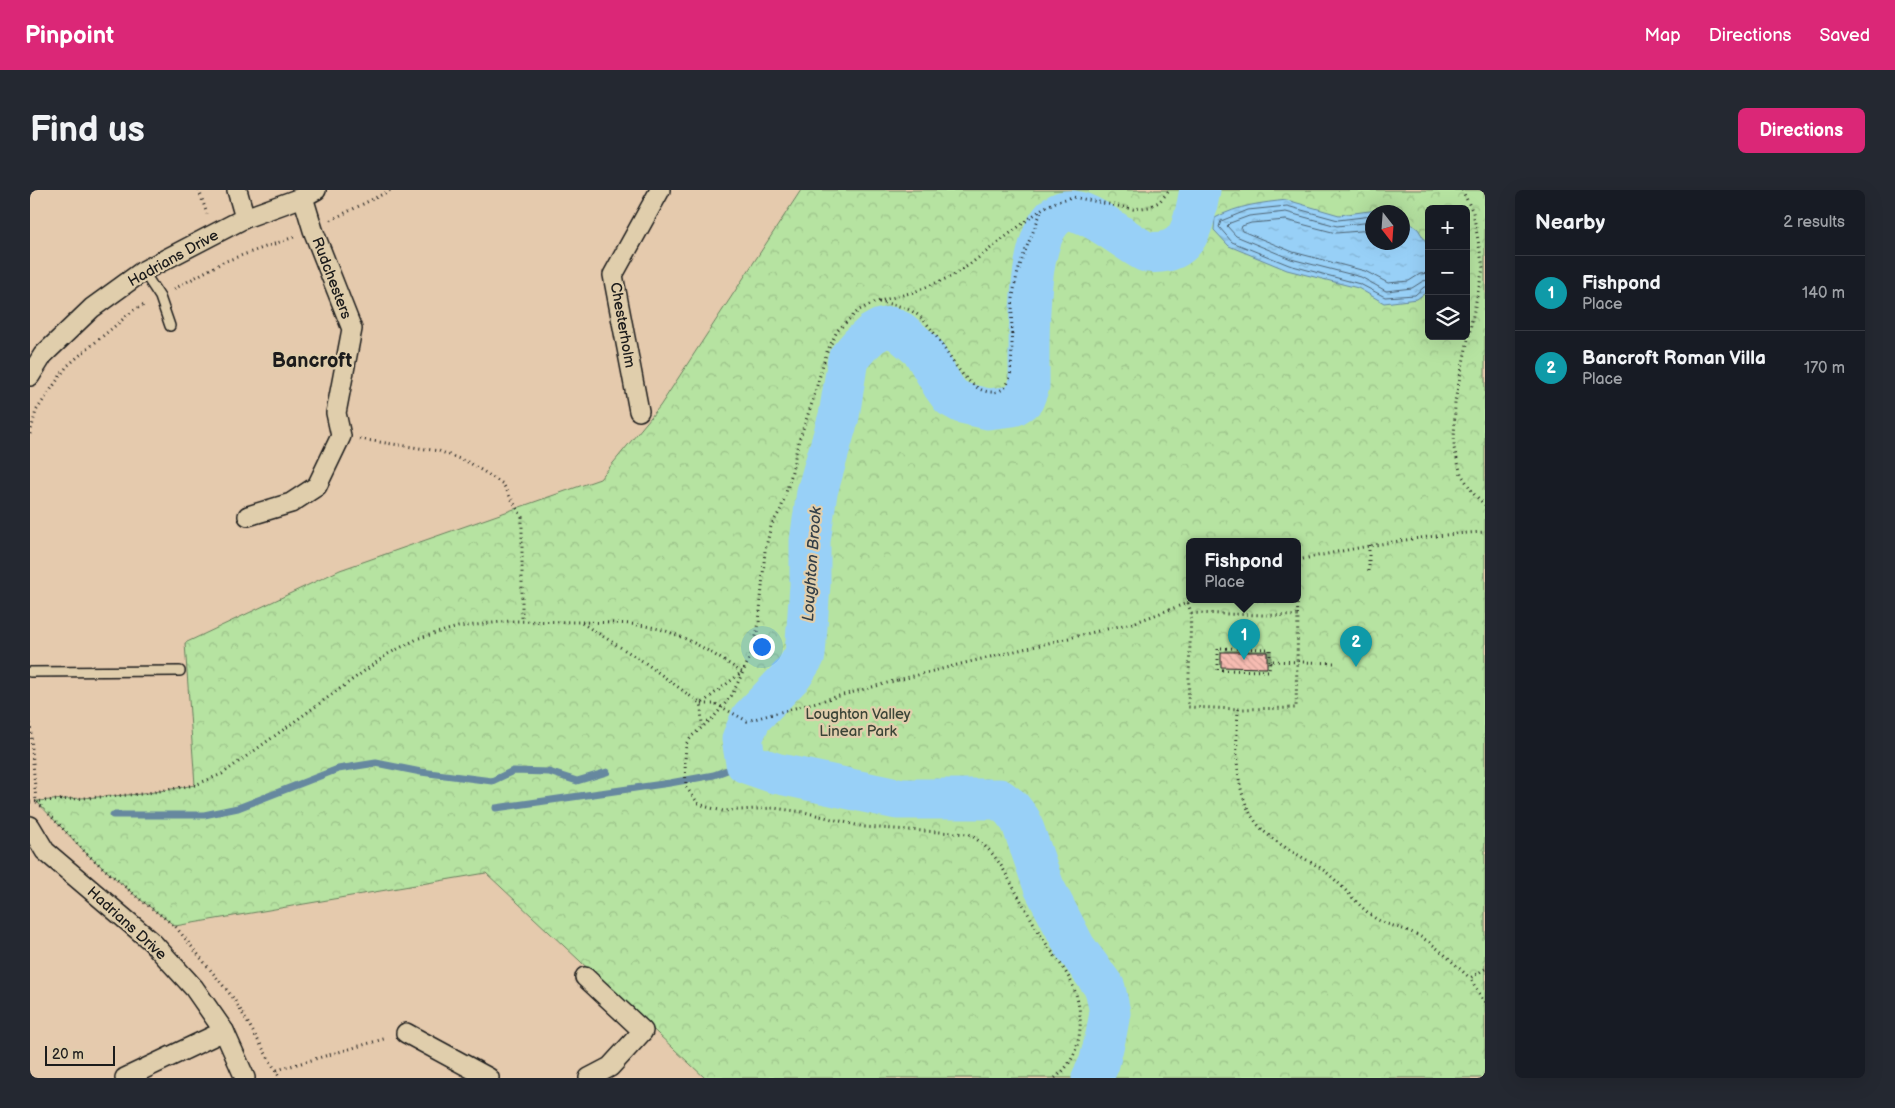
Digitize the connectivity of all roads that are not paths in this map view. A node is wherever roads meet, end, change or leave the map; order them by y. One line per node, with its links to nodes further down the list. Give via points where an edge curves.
1 (237, 190): 4 (street)
2 (660, 190): 9 (street, Chesterholm, via 614,274)
3 (310, 193): 4 (street, Hadrians Drive); 10 (street, Rudchesters, via 313,230 352,329 336,412 341,436 317,486 291,503)
4 (245, 218): 5 (street, Hadrians Drive)
5 (143, 270): 6 (lane, via 160,297); 7 (street, Hadrians Drive)
6 (170, 326)
7 (36, 350): 8 (street, Hadrians Drive)
8 (30, 376)
9 (639, 411)
10 (248, 516)
11 (180, 670): 12 (lane)
12 (30, 672)
13 (30, 826): 15 (street, Hadrians Drive, via 45,851 151,940 194,988)
14 (585, 977): 20 (street, via 643,1031 610,1067)
15 (224, 1031): 17 (street); 18 (street, Hadrians Drive)
16 (406, 1033): 19 (street)
17 (125, 1078)
18 (245, 1078)
19 (489, 1078)
20 (589, 1078)

